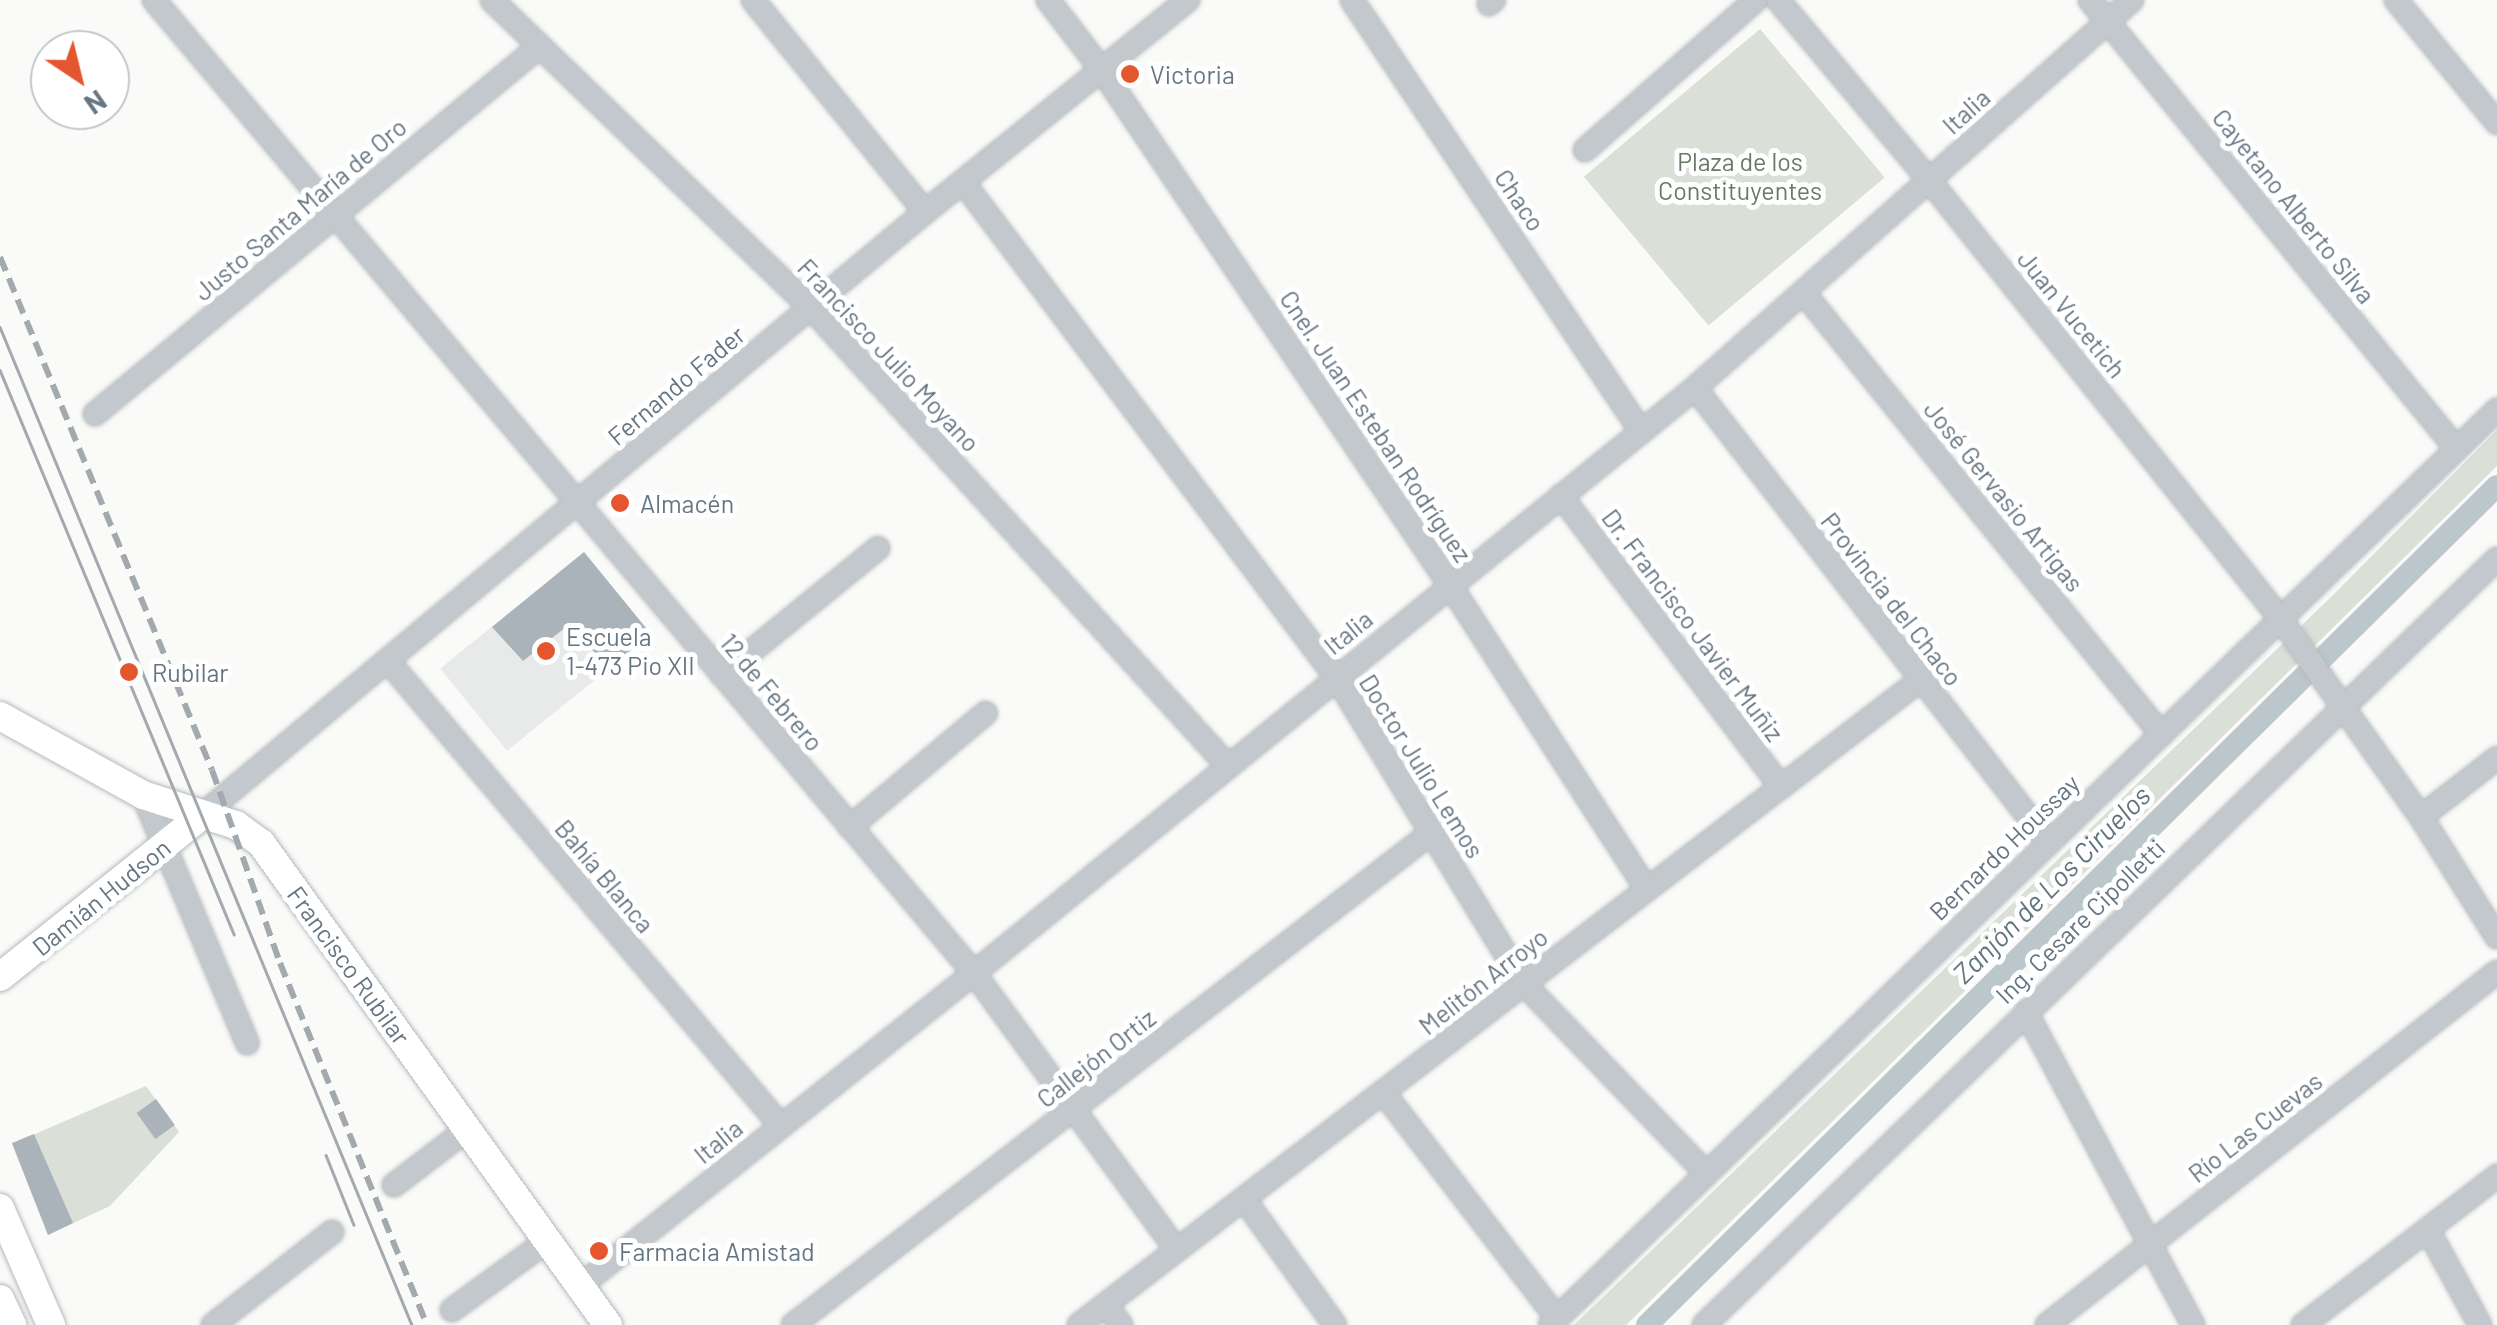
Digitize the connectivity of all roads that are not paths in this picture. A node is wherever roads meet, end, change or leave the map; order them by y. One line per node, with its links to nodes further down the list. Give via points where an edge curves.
1 (154, 0): 20 (street, 12 de Febrero)
2 (492, 0): 13 (street, Francisco Julio Moyano)
3 (753, 0): 19 (street)
4 (1048, 0): 14 (street, Cnel. Juan Esteban Rodríguez)
5 (1188, 0): 14 (street, Fernando Fader)
6 (1352, 0): 26 (street, Chaco)
7 (1756, 0): 16 (street)
8 (1778, 0): 17 (street, Juan Vucetich)
9 (2090, 0): 12 (street, Cayetano Alberto Silva)
10 (2132, 0): 12 (street, Italia)
11 (2396, 0): 15 (street)
12 (2108, 22): 17 (street, Italia); 27 (street, Cayetano Alberto Silva)
13 (540, 46): 20 (street, Justo Santa María de Oro); 22 (street, Francisco Julio Moyano)
14 (1102, 68): 18 (street, Fernando Fader); 32 (street, Cnel. Juan Esteban Rodríguez)
15 (2497, 123)
16 (1585, 150)
17 (1929, 180): 21 (street, Italia); 33 (street, Juan Vucetich)
18 (963, 182): 19 (street, Fernando Fader); 36 (street, Doctor Julio Lemos)
19 (926, 212): 22 (street, Fernando Fader)
20 (335, 215): 25 (street, Justo Santa María de Oro); 29 (street, 12 de Febrero)
21 (1803, 292): 23 (street, Italia); 41 (street, José Gervasio Artigas)
22 (811, 308): 29 (street, Fernando Fader); 43 (street, Francisco Julio Moyano)
23 (1695, 388): 26 (street, Italia); 37 (street, Provincia del Chaco)
24 (2497, 410): 27 (street, Bernardo Houssay)
25 (95, 414)
26 (1641, 431): 28 (street, Italia)
27 (2454, 447): 33 (street, Bernardo Houssay)
28 (1560, 496): 32 (street, Italia); 44 (street, Dr. Francisco Javier Muñiz)
29 (578, 503): 34 (street, Fernando Fader); 35 (street, 12 de Febrero)
30 (878, 548): 35 (street)
31 (2497, 559): 38 (street, Ing. Cesare Cipolletti)
32 (1450, 585): 36 (street, Italia); 52 (street, Cnel. Juan Esteban Rodríguez)
33 (2280, 618): 38 (street, Juan Vucetich); 41 (street, Bernardo Houssay)
34 (388, 661): 46 (street, Fernando Fader); 62 (street, Bahía Blanca)
35 (722, 675): 48 (street, 12 de Febrero)
36 (1336, 678): 43 (street, Italia); 49 (street, Doctor Julio Lemos)
37 (1919, 680): 44 (street, Melitón Arroyo); 50 (street, Provincia del Chaco)
38 (2342, 706): 47 (street, Juan Vucetich); 58 (street, Ing. Cesare Cipolletti)
39 (986, 713): 48 (street)
40 (0, 716): 45 (main road, Francisco Rubilar)
41 (2161, 734): 50 (street, Bernardo Houssay)
42 (2497, 758): 47 (street)
43 (1228, 766): 55 (street, Italia)
44 (1781, 786): 52 (street, Melitón Arroyo)
45 (142, 795): 46 (main road, Francisco Rubilar); 51 (street)
46 (202, 816): 51 (main road, Damián Hudson); 63 (main road, Francisco Rubilar, via 236,825 261,843)
47 (2422, 817): 53 (street, Juan Vucetich)
48 (850, 827): 55 (street, 12 de Febrero)
49 (1431, 833): 57 (street, Doctor Julio Lemos); 61 (street, Callejón Ortiz)
50 (2048, 842): 64 (street, Bernardo Houssay)
51 (166, 846): 56 (main road, Damián Hudson); 59 (street)
52 (1647, 890): 57 (street, Melitón Arroyo)
53 (2497, 937)
54 (2497, 972): 72 (street, Río Las Cuevas)
55 (974, 974): 61 (street, 12 de Febrero); 62 (street, Italia)
56 (0, 977)
57 (1524, 984): 60 (street, Melitón Arroyo); 64 (street, Doctor Julio Lemos)
58 (2026, 1012): 72 (street); 87 (street, Ing. Cesare Cipolletti)
59 (247, 1043)
60 (1383, 1092): 67 (street, Melitón Arroyo); 78 (street)
61 (1075, 1108): 73 (street, 12 de Febrero); 83 (street, Callejón Ortiz)
62 (781, 1126): 74 (street, Italia)
63 (468, 1128): 66 (street); 71 (main road, Francisco Rubilar)
64 (1706, 1173): 78 (street, Bernardo Houssay)
65 (2497, 1176): 69 (street)
66 (394, 1186)
67 (1244, 1199): 73 (street, Melitón Arroyo); 86 (street)
68 (0, 1208): 80 (main road)
69 (2428, 1230): 90 (street); 91 (street)
70 (332, 1232): 81 (street)
71 (547, 1240): 74 (main road, Francisco Rubilar); 77 (street)
72 (2151, 1244): 88 (street, Río Las Cuevas); 89 (street)
73 (1177, 1250): 76 (street, Melitón Arroyo)
74 (580, 1286): 82 (main road, Francisco Rubilar)
75 (0, 1299): 79 (main road)
76 (1106, 1305): 84 (street, Melitón Arroyo); 85 (street)
77 (452, 1310)
78 (1553, 1322)
79 (12, 1325)
80 (51, 1325)
81 (213, 1325)
82 (608, 1325)
83 (793, 1325)
84 (1080, 1325)
85 (1122, 1325)
86 (1336, 1325)
87 (1704, 1325)
88 (2047, 1325)
89 (2193, 1325)
90 (2303, 1325)
91 (2480, 1325)

